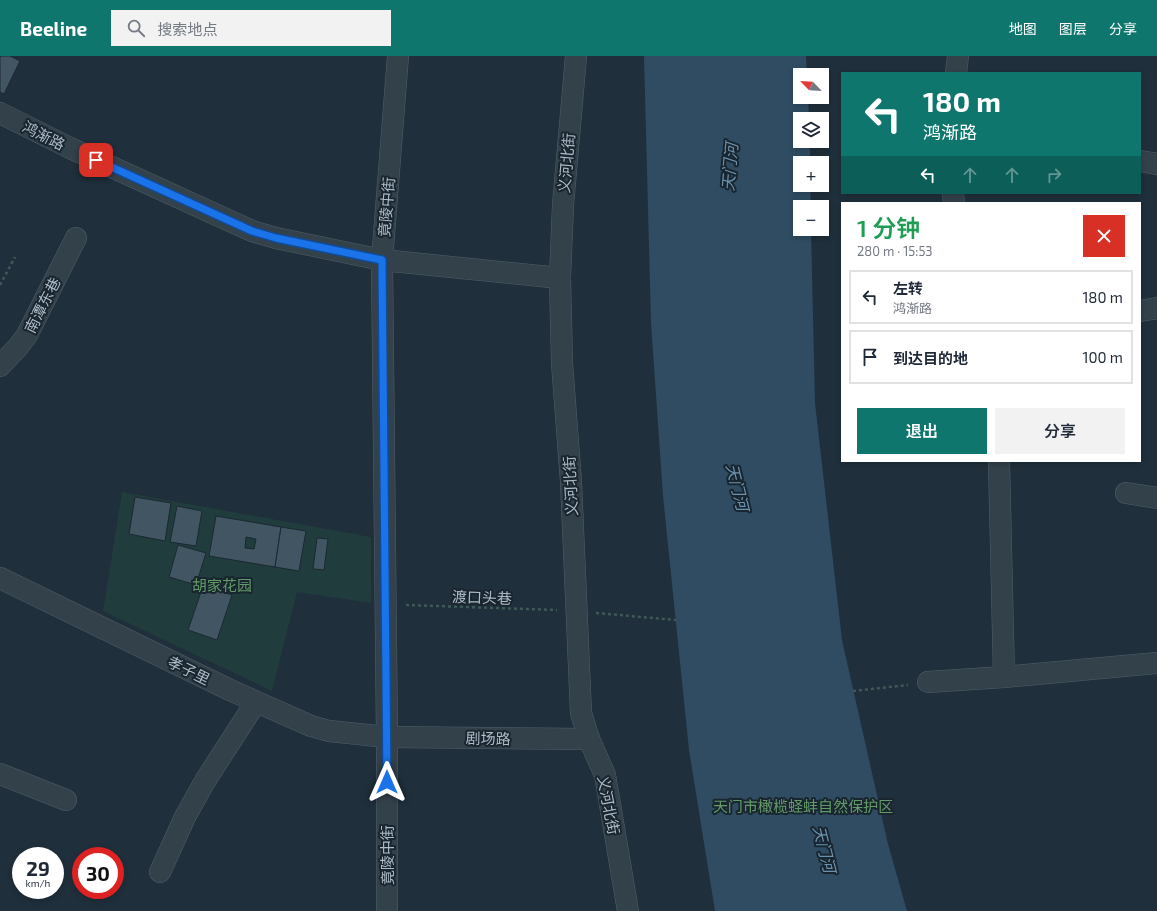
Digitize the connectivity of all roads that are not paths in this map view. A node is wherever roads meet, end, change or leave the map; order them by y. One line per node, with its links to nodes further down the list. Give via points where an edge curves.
1 (398, 56): 9 (street, 竟陵中街)
2 (576, 56): 10 (street, 义河北街, via 563,205)
3 (958, 56): 4 (street)
4 (956, 72)
5 (0, 113): 9 (street, 鸿渐路, via 70,148 252,231)
6 (1141, 160): 7 (street)
7 (1157, 164)
8 (76, 238): 13 (street, 南潭东巷, via 27,335)
9 (382, 260): 10 (street, 鸿渐路); 22 (street, 竟陵中街)
10 (560, 278): 23 (street, 义河北街, via 562,363 581,713)
11 (1157, 308): 12 (street)
12 (1141, 311)
13 (0, 366)
14 (999, 462): 19 (street)
15 (1126, 493): 16 (street)
16 (1157, 498)
17 (0, 578): 21 (street, 孝子里)
18 (1157, 663): 19 (street)
19 (1004, 677): 20 (street)
20 (928, 682)
21 (256, 702): 22 (street, 孝子里, via 329,731); 26 (street, via 205,781)
22 (387, 737): 23 (street, 剧场路); 27 (street, 竟陵中街)
23 (589, 739): 28 (street, 义河北街, via 605,775)
24 (0, 774): 25 (street)
25 (66, 800)
26 (160, 872)
27 (387, 911)
28 (628, 911)

